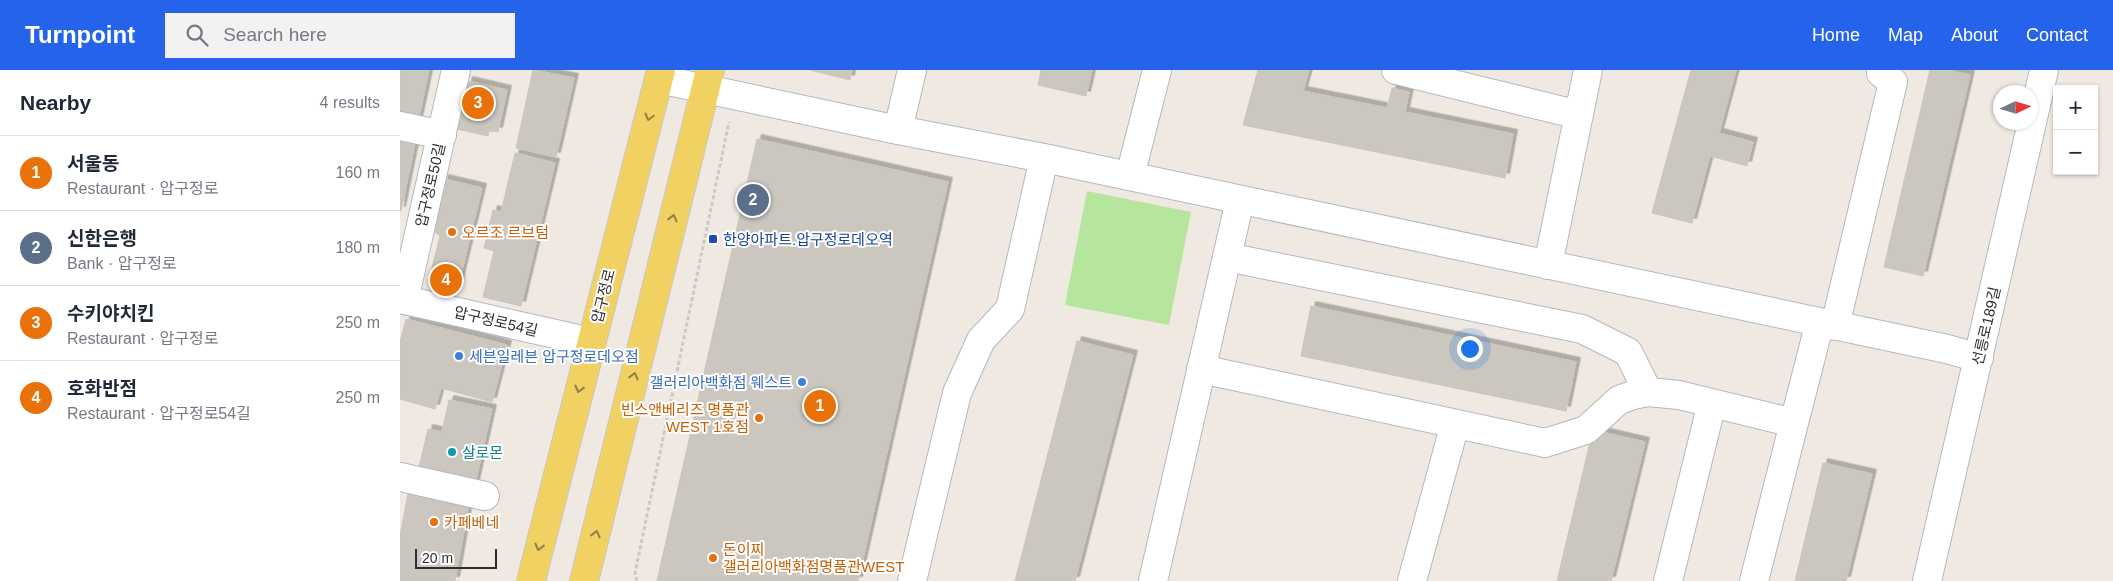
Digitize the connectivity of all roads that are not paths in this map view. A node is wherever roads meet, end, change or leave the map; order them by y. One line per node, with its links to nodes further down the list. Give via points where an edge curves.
1 (456, 70): 13 (street, 압구정로50길)
2 (912, 70): 12 (street)
3 (1157, 70): 15 (street)
4 (1396, 70): 10 (street)
5 (1588, 70): 10 (street)
6 (2044, 70): 22 (street, 선릉로189길)
7 (1876, 71): 20 (street, via 1893,82)
8 (660, 74): 9 (street); 21 (main road, 압구정로, one-way to 21)
9 (707, 79): 12 (street, via 735,95); 31 (main road, one-way to 9)
10 (1579, 115): 18 (street)
11 (400, 126): 13 (street)
12 (898, 130): 14 (street)
13 (442, 135): 19 (street, 압구정로50길)
14 (1044, 158): 15 (street); 32 (street, via 1010,309 981,340 957,393)
15 (1130, 176): 16 (street)
16 (1240, 200): 17 (street); 18 (street)
17 (1227, 258): 23 (street); 24 (street, via 1582,329 1628,352)
18 (1548, 265): 20 (street)
19 (402, 300): 21 (street, 압구정로54길)
20 (1827, 324): 22 (street); 26 (street)
21 (591, 342): 30 (main road, 압구정로, one-way to 30)
22 (1979, 358): 37 (street, 선릉로189길)
23 (1201, 368): 27 (street); 33 (street)
24 (1648, 392): 25 (street); 27 (street, via 1619,400 1586,430 1545,443)
25 (1712, 403): 26 (street); 35 (street)
26 (1794, 423): 36 (street)
27 (1455, 424): 34 (street)
28 (400, 477): 29 (street)
29 (485, 496)
30 (531, 581)
31 (584, 581)
32 (912, 581)
33 (1153, 581)
34 (1412, 581)
35 (1668, 581)
36 (1754, 581)
37 (1927, 581)

